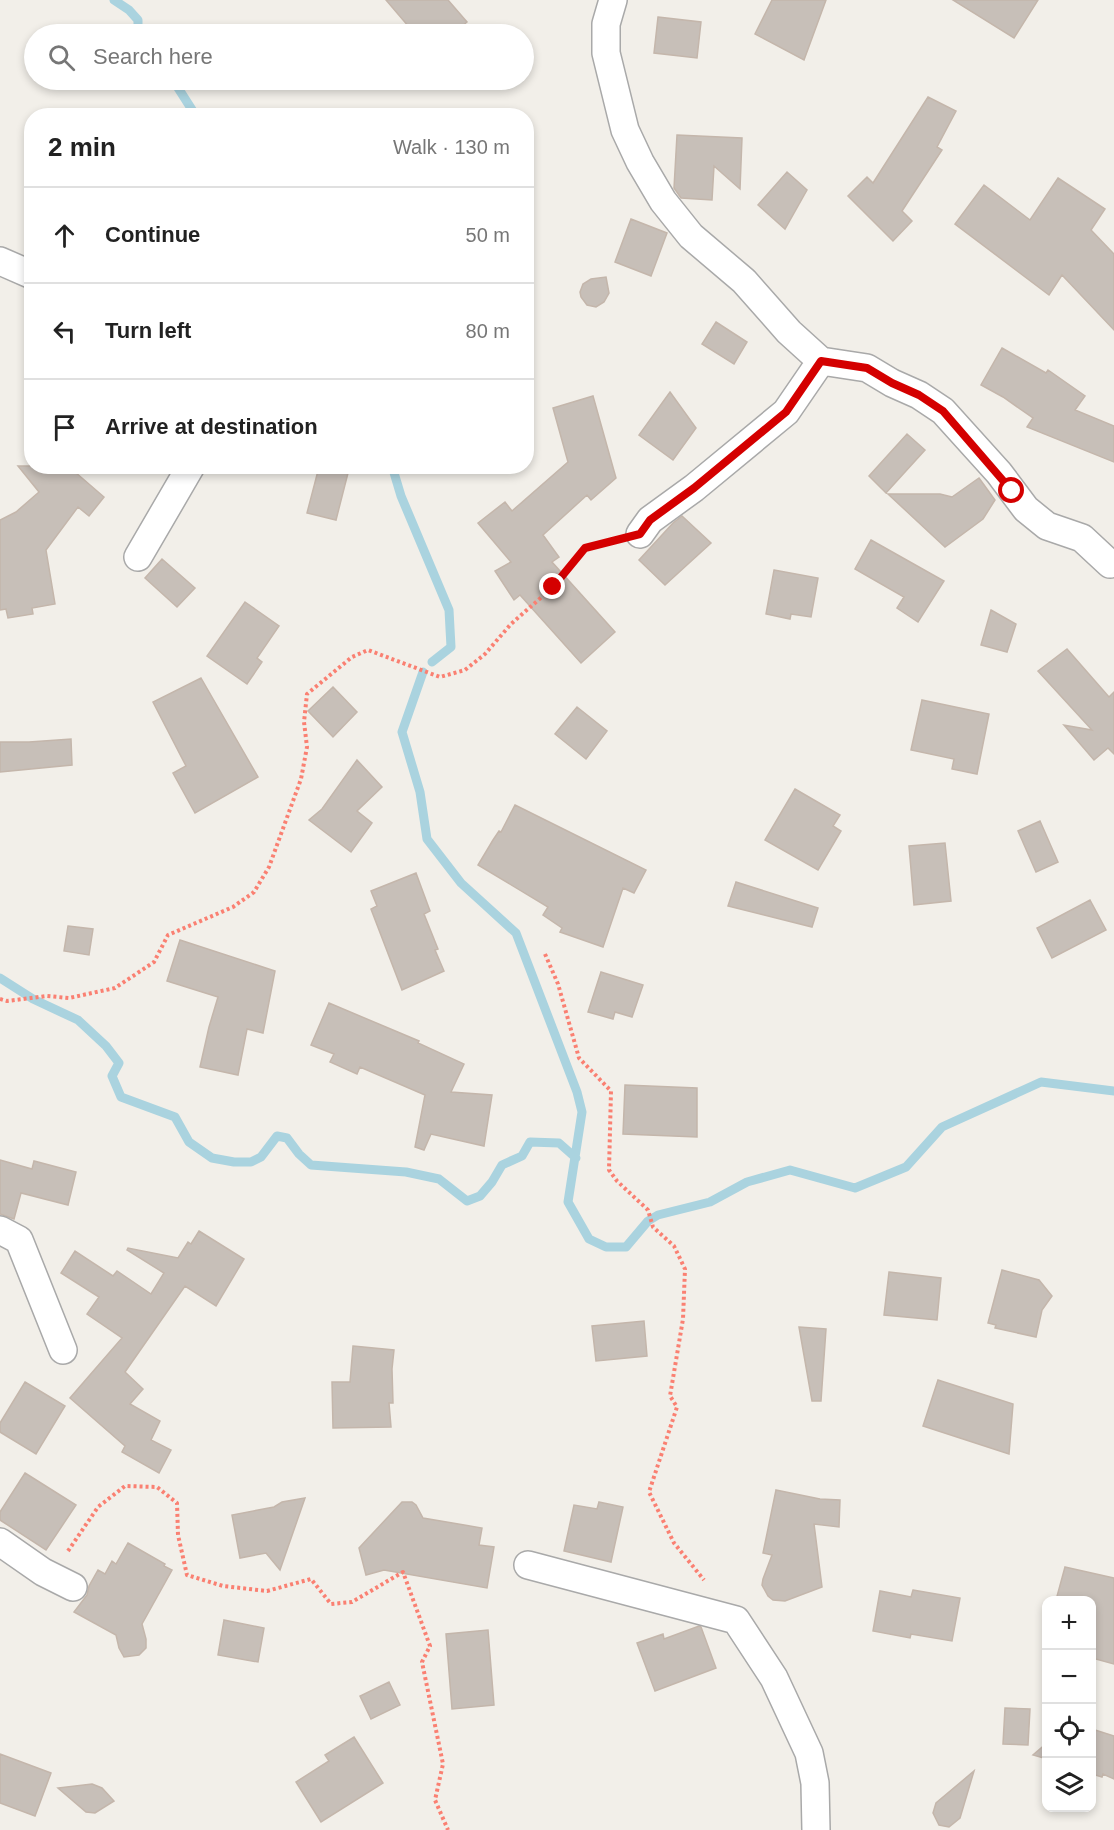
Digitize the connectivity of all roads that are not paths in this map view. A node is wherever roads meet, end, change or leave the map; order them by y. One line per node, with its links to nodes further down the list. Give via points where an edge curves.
1 (613, 0): 4 (street, via 606,24 606,53 625,130 640,162 663,201 692,236 744,281)
2 (0, 261): 3 (street)
3 (24, 272)
4 (821, 361): 6 (street, via 786,412 650,520); 8 (street, via 867,368 943,411 1026,509 1047,526 1082,538)
5 (186, 474): 7 (street)
6 (640, 534)
7 (138, 557)
8 (1113, 566)
9 (0, 1230): 10 (street, via 19,1240)
10 (63, 1350)
11 (0, 1542): 13 (street)
12 (528, 1565): 14 (street, via 736,1620 774,1678 809,1753 815,1783)
13 (73, 1587)
14 (816, 1830)

